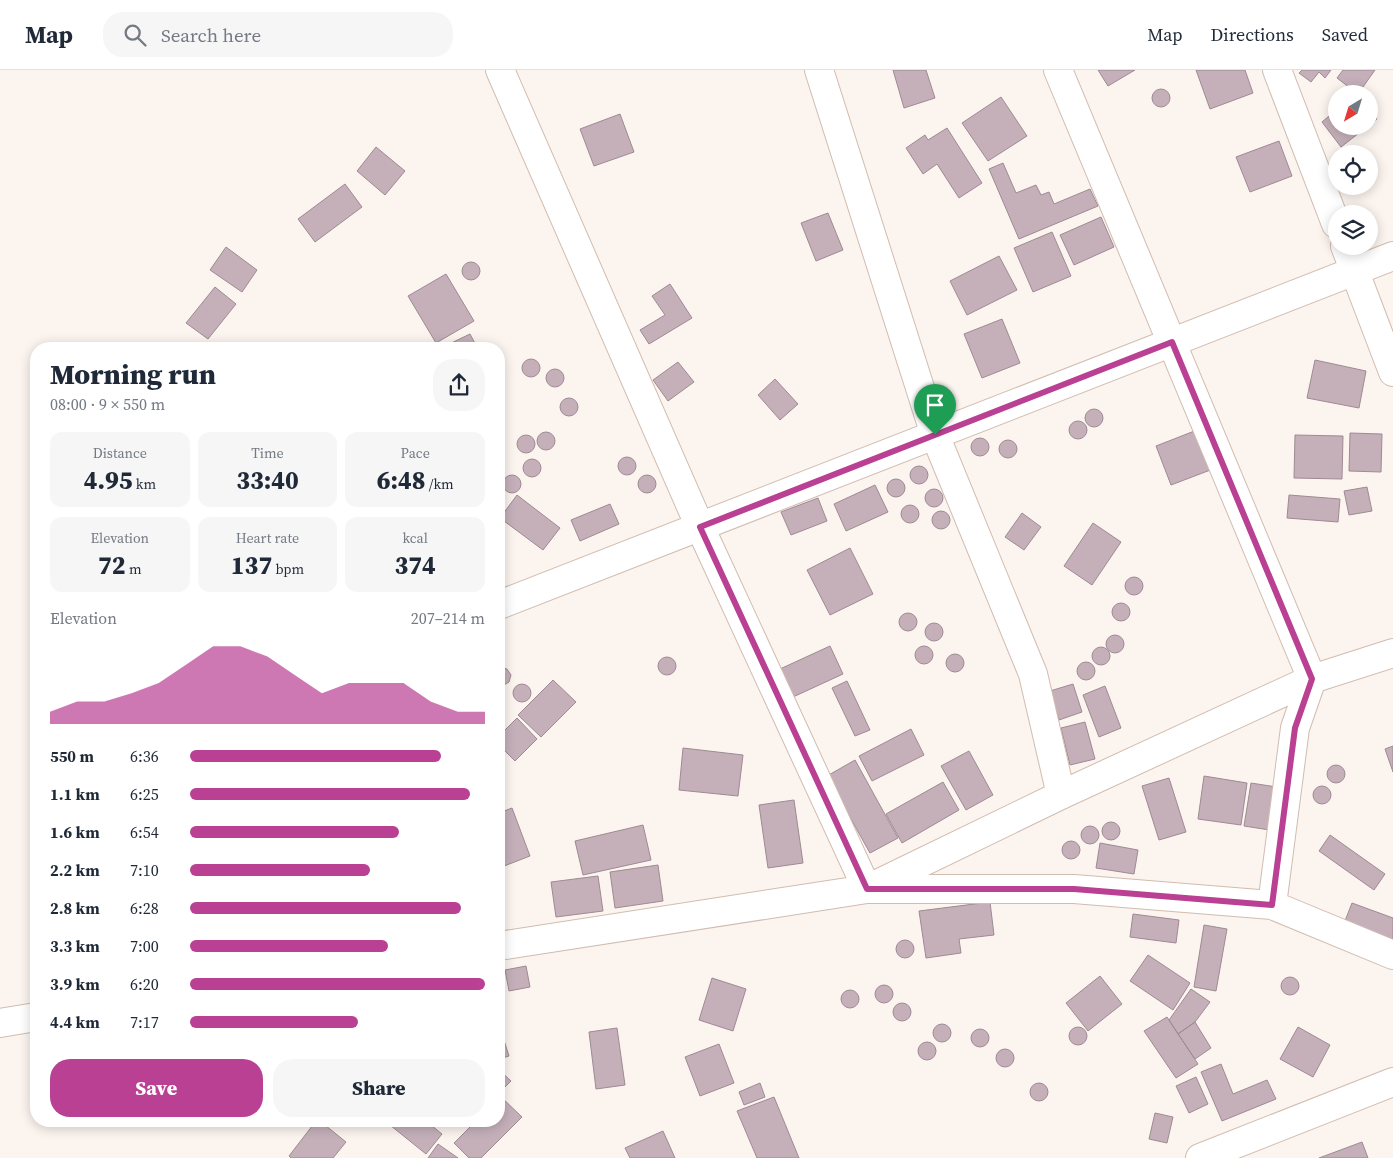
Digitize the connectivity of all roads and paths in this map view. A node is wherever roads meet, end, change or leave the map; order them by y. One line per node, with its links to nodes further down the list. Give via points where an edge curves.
1 (500, 70): 12 (street)
2 (820, 70): 11 (street)
3 (1058, 70): 9 (street)
4 (1277, 70): 5 (street)
5 (1329, 205)
6 (1348, 255): 8 (street)
7 (1393, 256): 8 (street)
8 (1354, 271): 9 (street); 10 (street)
9 (1172, 342): 11 (street); 15 (street)
10 (1393, 372)
11 (935, 435): 12 (street); 16 (street, via 1033,674)
12 (700, 527): 13 (street); 17 (street)
13 (505, 603)
14 (1393, 653): 15 (street)
15 (1312, 679): 16 (street); 18 (street, via 1295,728)
16 (1061, 795): 17 (street)
17 (867, 889): 18 (street, via 1074,889); 19 (street)
18 (1272, 905): 20 (street)
19 (505, 945)
20 (1393, 955)
21 (30, 1018): 22 (street)
22 (0, 1022)
23 (1393, 1082): 24 (street)
24 (1200, 1158)

